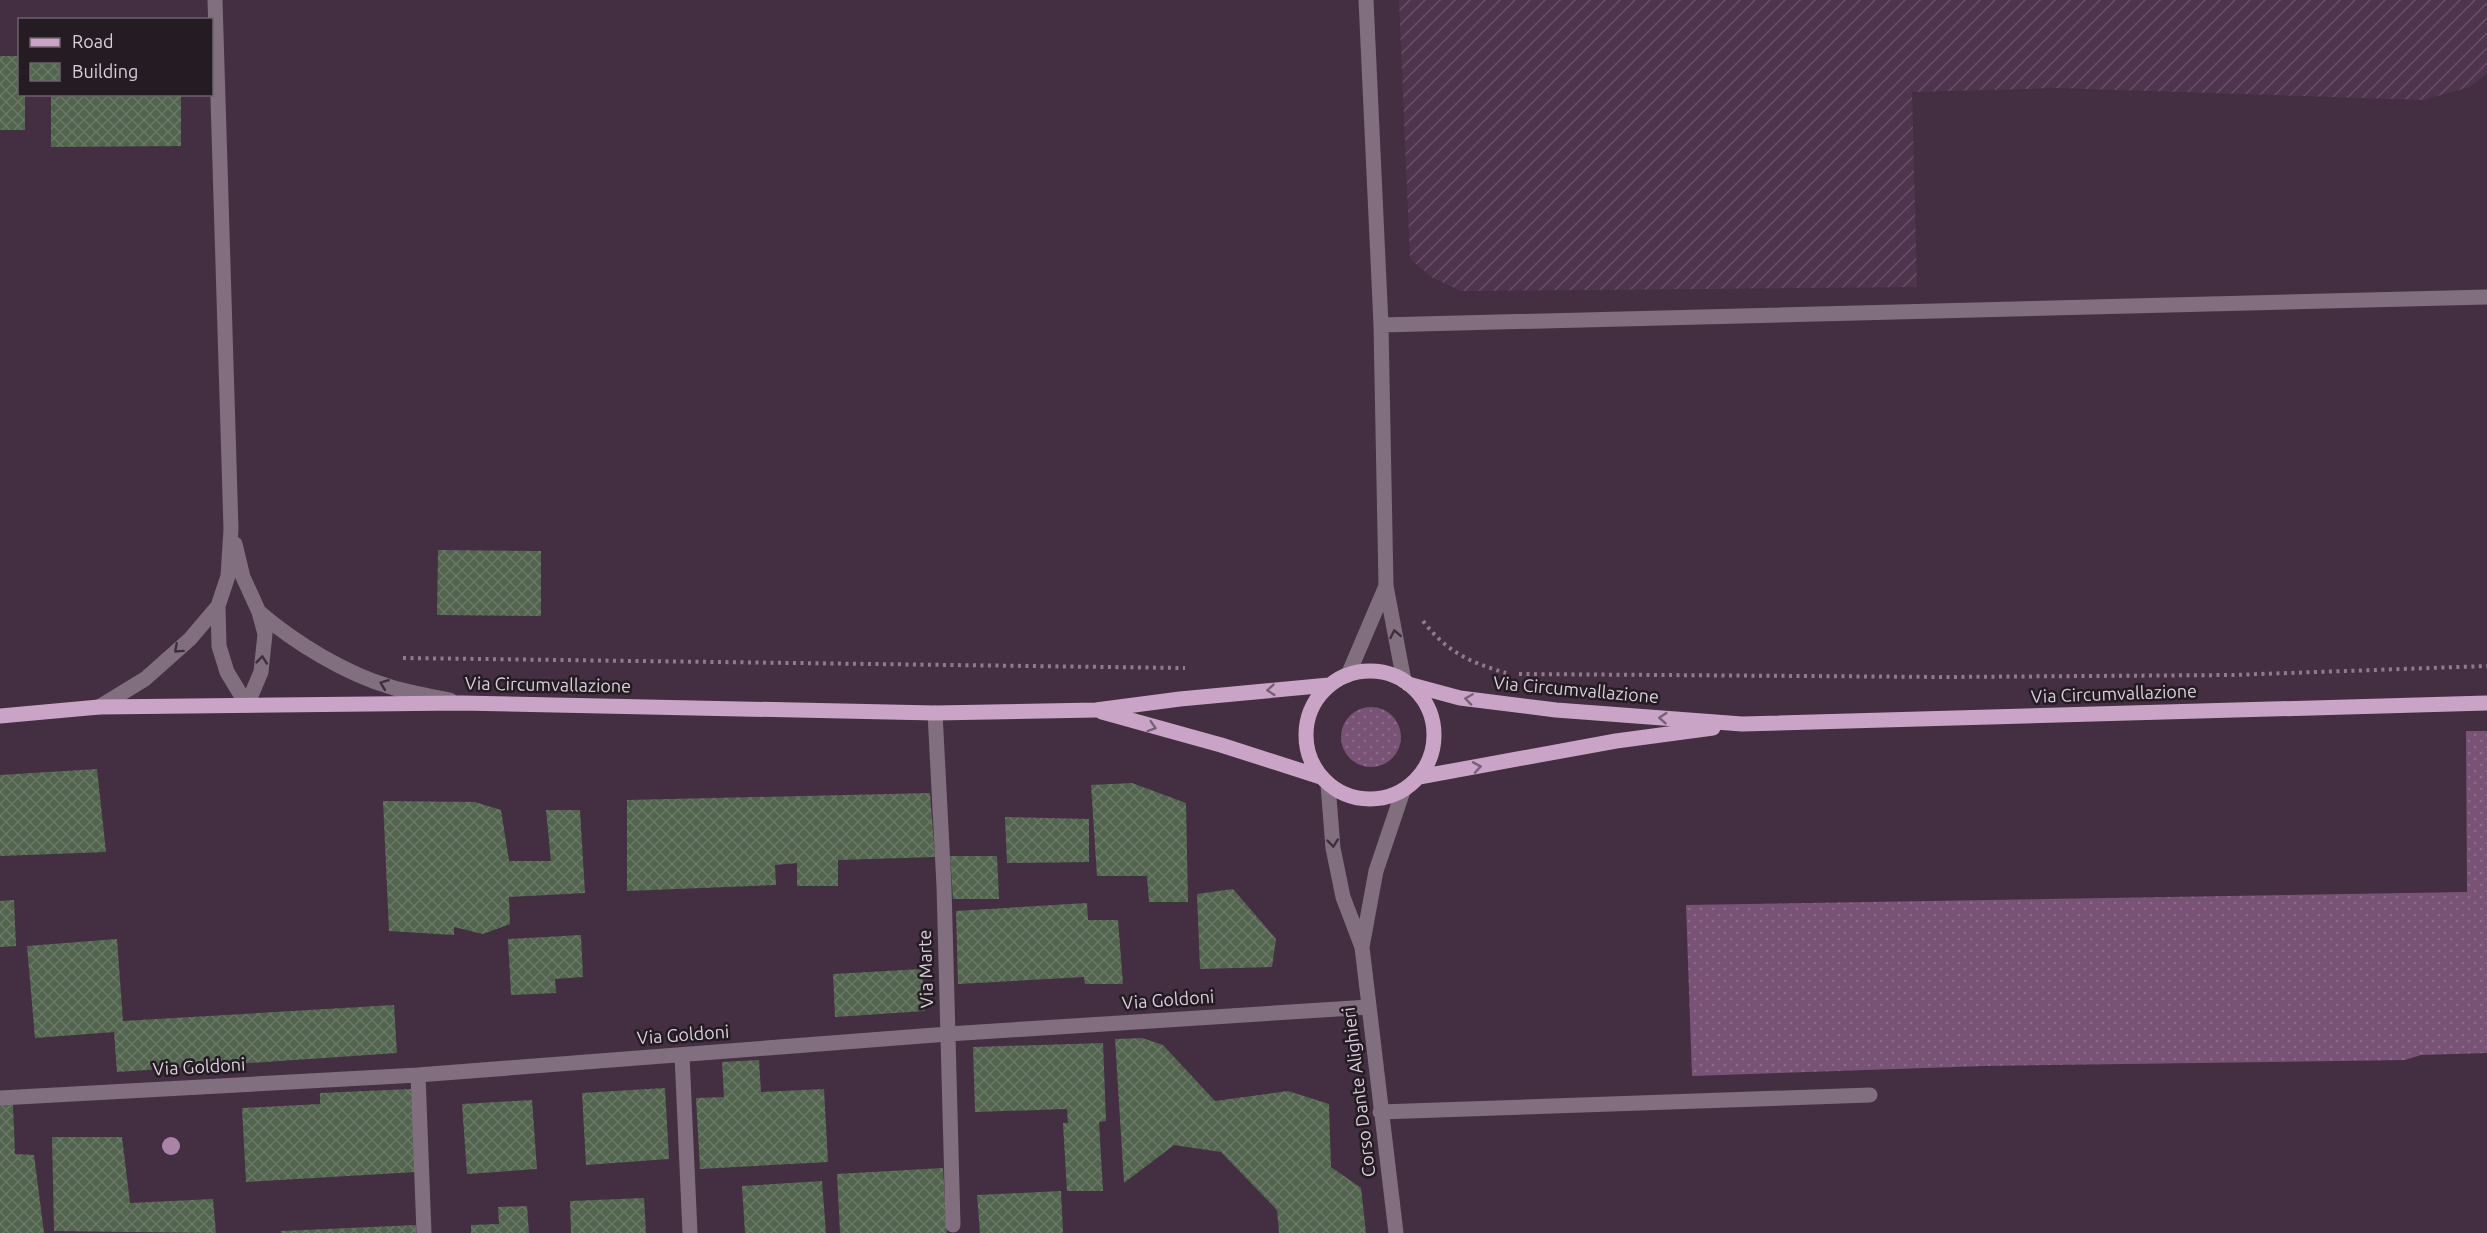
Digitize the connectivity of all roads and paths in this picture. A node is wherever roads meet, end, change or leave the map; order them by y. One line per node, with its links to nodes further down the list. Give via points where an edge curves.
1 (215, 0): 5 (street)
2 (1366, 0): 4 (street)
3 (2487, 297): 4 (street)
4 (1381, 325): 6 (street)
5 (231, 529): 7 (street, via 228,576); 8 (street, via 243,577)
6 (1386, 586): 13 (street); 14 (street, one-way to 6)
7 (218, 606): 18 (street, via 219,646 227,672); 19 (street, one-way to 19, via 190,639 145,679)
8 (259, 612): 16 (street, one-way to 8, via 390,687 349,670 281,631); 18 (street, one-way to 8, via 261,672 265,634)
9 (1420, 618): 11 (path, via 1437,640 1462,658 1509,674 2232,675)
10 (400, 658): 12 (path)
11 (2487, 666)
12 (1191, 668)
13 (1348, 675): 14 (main road, via 1377,671); 15 (main road)
14 (1406, 682): 23 (main road, Via Circumvallazione, one-way to 14, via 1514,705 1460,698); 24 (main road, via 1428,708 1434,728 1433,749)
15 (1329, 685): 20 (main road, Via Circumvallazione, one-way to 20); 25 (main road, via 1310,709 1305,730 1310,760)
16 (461, 703): 18 (main road, Via Circumvallazione); 21 (main road, Via Circumvallazione)
17 (2487, 703): 23 (main road, Via Circumvallazione)
18 (248, 705): 19 (main road, Via Circumvallazione)
19 (99, 707): 22 (main road, Via Circumvallazione)
20 (1096, 710): 21 (main road, Via Circumvallazione); 25 (main road, Via Circumvallazione, one-way to 25, via 1221,745)
21 (935, 713): 29 (street, Via Marte)
22 (0, 716)
23 (1742, 724): 24 (main road, Via Circumvallazione, one-way to 23, via 1616,741)
24 (1419, 777): 26 (main road)
25 (1324, 781): 26 (main road, via 1345,795 1365,800); 27 (street, one-way to 27, via 1343,897)
26 (1403, 791): 27 (street, via 1376,871)
27 (1362, 947): 28 (street, Corso Dante Alighieri)
28 (1369, 1007): 29 (street, Via Goldoni); 34 (street, Corso Dante Alighieri)
29 (948, 1034): 30 (street, Via Goldoni); 35 (street, Via Marte)
30 (682, 1055): 31 (street, Via Goldoni); 37 (street)
31 (418, 1075): 33 (street, Via Goldoni); 36 (street)
32 (1870, 1095): 34 (street)
33 (0, 1098)
34 (1380, 1112): 38 (street, Corso Dante Alighieri)
35 (953, 1225)
36 (424, 1233)
37 (690, 1233)
38 (1396, 1233)

